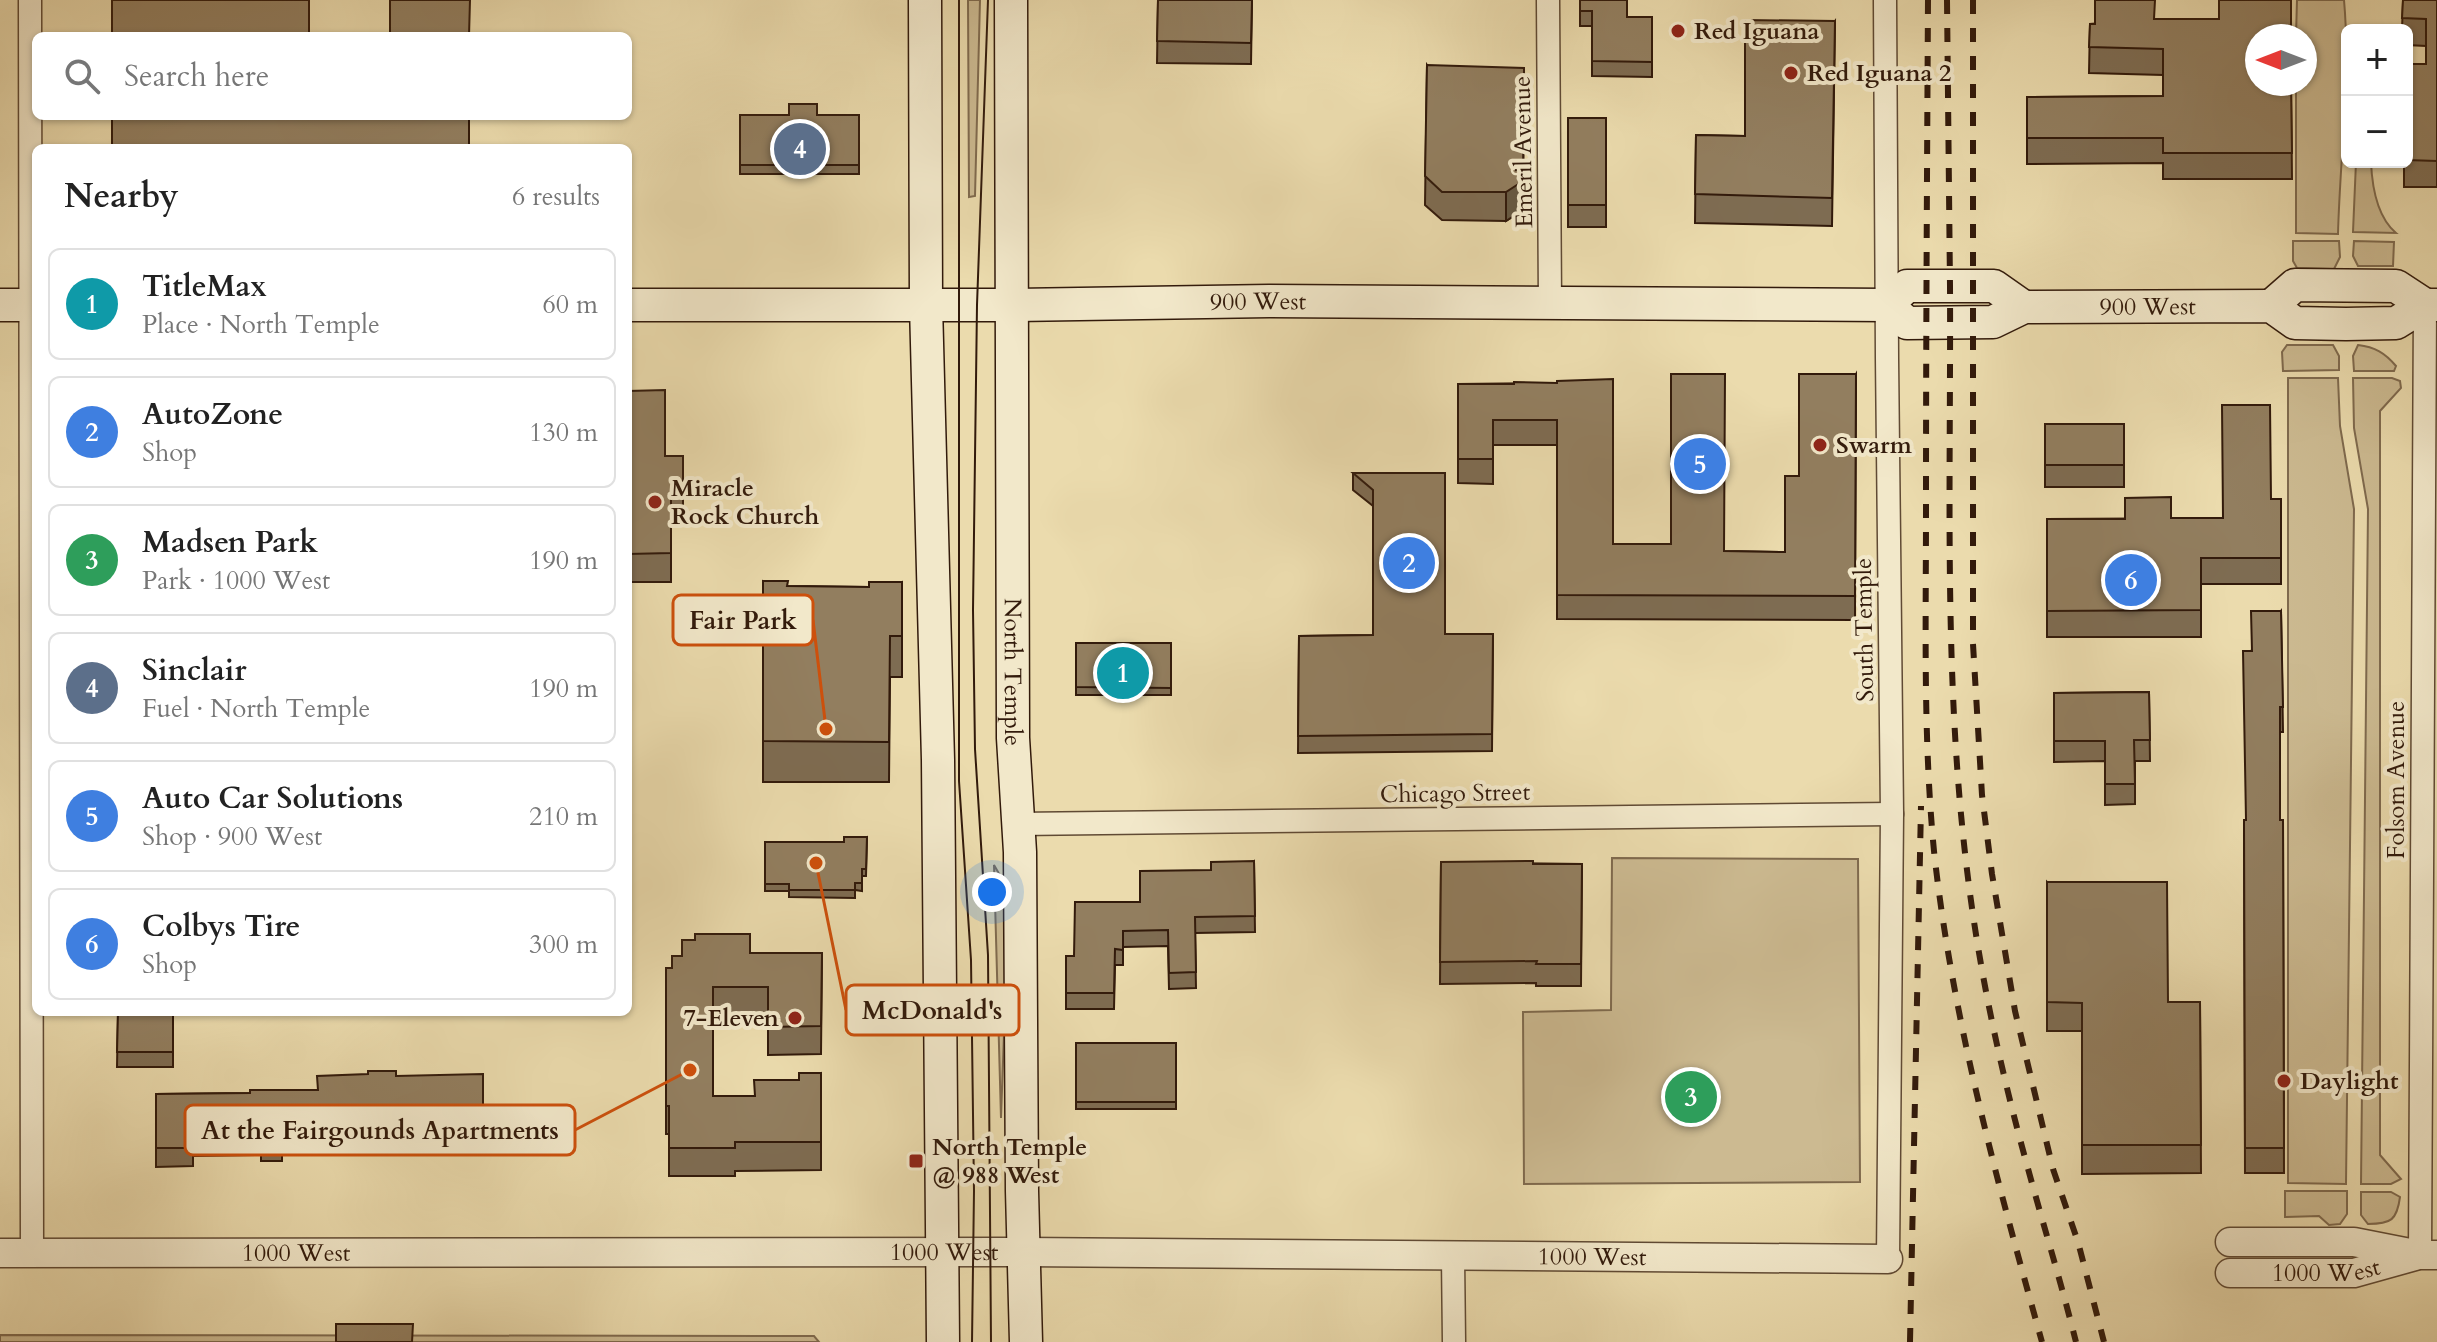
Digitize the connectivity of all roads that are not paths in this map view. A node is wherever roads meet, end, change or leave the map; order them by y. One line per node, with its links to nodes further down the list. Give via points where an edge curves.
1 (30, 0): 7 (street)
2 (925, 0): 9 (main road)
3 (1011, 0): 10 (main road, North Temple)
4 (1548, 0): 6 (street, Emeril Avenue)
5 (1885, 0): 11 (street, South Temple)
6 (1550, 304): 10 (main road, 900 West); 11 (main road, 900 West)
7 (22, 305): 13 (street)
8 (632, 305): 9 (main road, 900 West)
9 (926, 305): 10 (main road, 900 West); 21 (main road, via 939,775)
10 (1014, 305): 15 (main road, North Temple)
11 (1887, 305): 12 (main road, 900 West, via 1907,286 1994,286 2024,307 2271,306 2295,285 2396,286); 14 (street, South Temple)
12 (2431, 305): 22 (street, Folsom Avenue)
13 (32, 541)
14 (1892, 814): 15 (street, Chicago Street); 24 (street, South Temple)
15 (1018, 824): 18 (main road, North Temple)
16 (33, 1016): 20 (street)
17 (2230, 1242): 22 (street, 1000 West, via 2354,1242)
18 (1023, 1252): 21 (street, 1000 West); 23 (street, 1000 West); 27 (main road, North Temple)
19 (0, 1253): 20 (street, 1000 West)
20 (32, 1253): 21 (street, 1000 West)
21 (942, 1253): 26 (main road)
22 (2428, 1255): 25 (street, 1000 West, via 2354,1273)
23 (1453, 1257): 24 (street, 1000 West); 28 (street)
24 (1888, 1259)
25 (2230, 1273)
26 (943, 1342)
27 (1026, 1342)
28 (1454, 1342)

